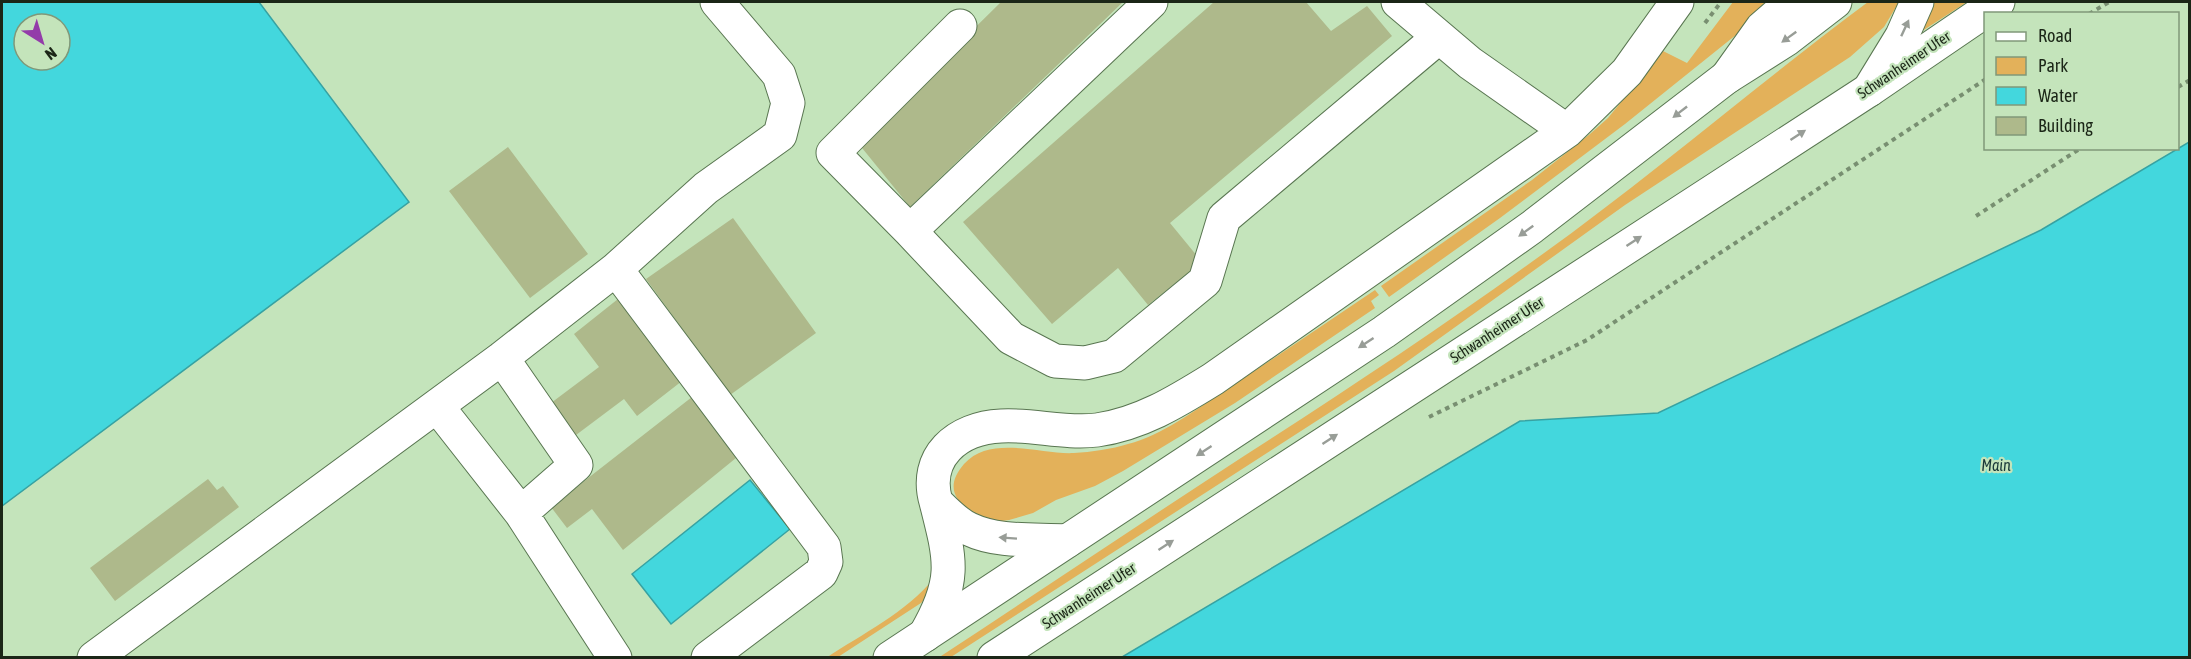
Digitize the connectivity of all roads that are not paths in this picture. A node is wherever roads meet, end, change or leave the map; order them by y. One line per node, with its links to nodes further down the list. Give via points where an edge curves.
1 (717, 2): 15 (main road, via 779,75 788,103 780,135 706,188)
2 (1151, 2): 14 (main road)
3 (1398, 2): 10 (main road)
4 (1677, 2): 13 (main road, via 1627,72)
5 (1792, 2): 11 (main road, via 1762,28)
6 (1835, 2): 11 (main road, one-way to 11, via 1787,39)
7 (1917, 2): 12 (main road, one-way to 7, via 1902,36)
8 (1998, 2): 12 (main road, Schwanheimer Ufer)
9 (960, 26): 14 (main road, via 833,153)
10 (1439, 37): 13 (main road); 14 (main road, via 1224,218 1205,281 1114,356 1085,363 1055,361 1011,338)
11 (1727, 77): 20 (main road, one-way to 20, via 1532,226 1384,332)
12 (1869, 90): 26 (main road, Schwanheimer Ufer, one-way to 12)
13 (1567, 131): 18 (main road, via 1213,379 1156,412 1097,430 1001,426 980,429 954,442 942,453 932,475)
14 (910, 231)
15 (616, 269): 16 (main road); 24 (main road, via 824,547 826,562 821,573)
16 (502, 358): 17 (main road); 19 (main road, via 576,465)
17 (437, 406): 19 (main road); 22 (main road)
18 (936, 502): 20 (main road, one-way to 18, via 984,535 954,520); 21 (main road, via 950,566 939,610)
19 (521, 513): 23 (main road)
20 (1067, 541): 21 (main road)
21 (925, 635): 25 (main road)
22 (94, 657)
23 (615, 657)
24 (711, 657)
25 (890, 657)
26 (994, 657)

